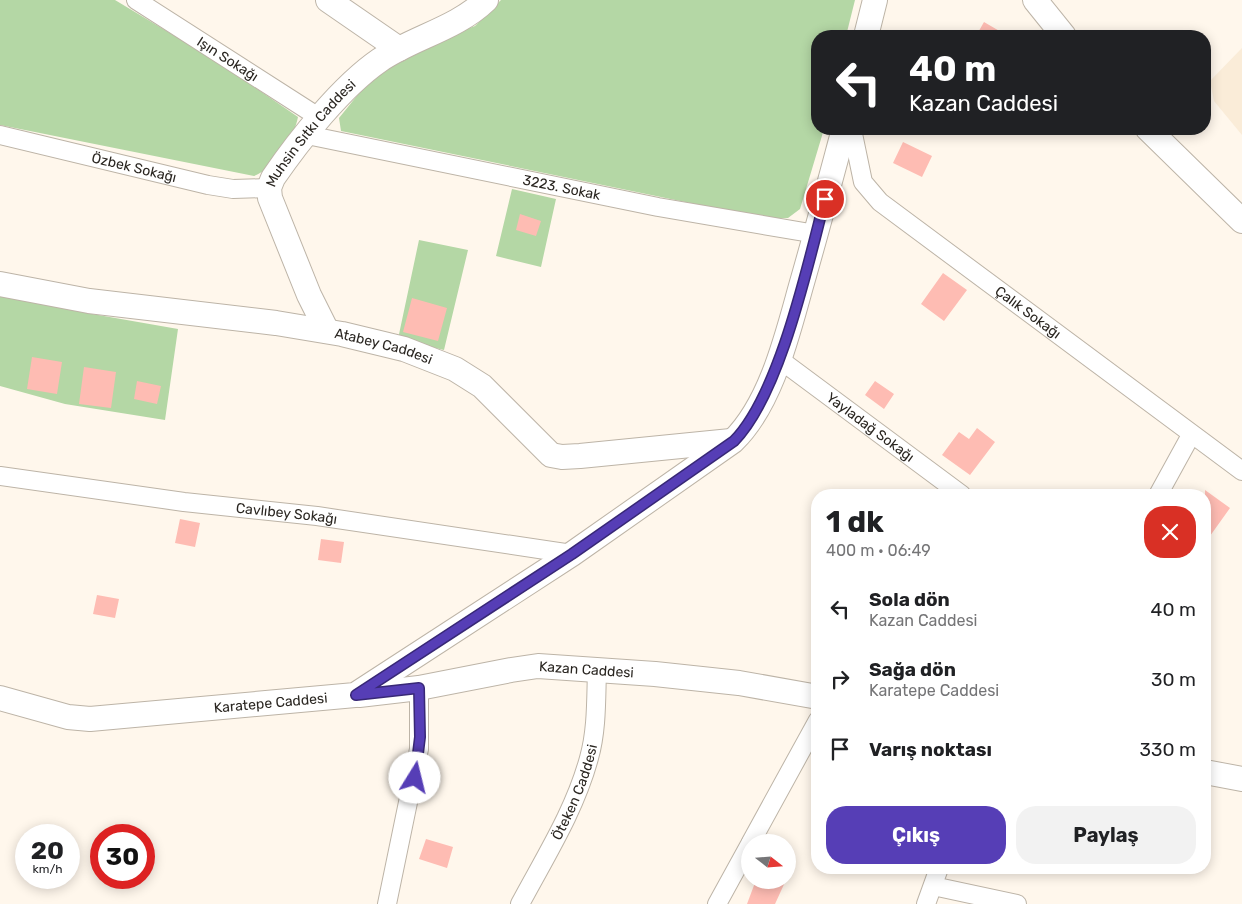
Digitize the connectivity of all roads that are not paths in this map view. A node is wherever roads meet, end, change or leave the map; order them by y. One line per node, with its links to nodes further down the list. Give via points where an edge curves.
1 (136, 0): 9 (street, Işın Sokağı)
2 (328, 0): 8 (street)
3 (486, 0): 8 (street, Muhsin Sıtkı Caddesi, via 457,22)
4 (875, 0): 6 (street)
5 (1035, 0): 7 (street)
6 (868, 30)
7 (1059, 30)
8 (399, 49): 9 (street, Muhsin Sıtkı Caddesi, via 358,77)
9 (314, 126): 14 (street, Muhsin Sıtkı Caddesi, via 280,167); 16 (street, 3223. Sokak, via 658,207)
10 (0, 135): 14 (street, Özbek Sokağı, via 208,185)
11 (842, 135): 16 (street, Karatepe Caddesi)
12 (853, 135): 20 (street, Çalık Sokağı, via 863,182 880,202)
13 (1154, 135): 15 (street)
14 (269, 188): 18 (street, Muhsin Sıtkı Caddesi, via 292,253)
15 (1242, 221)
16 (816, 234): 19 (street, Karatepe Caddesi)
17 (0, 284): 18 (street, Atabey Caddesi, via 89,302 196,312)
18 (327, 331): 21 (street, Atabey Caddesi, via 404,349 455,369 482,386 551,455 571,457)
19 (779, 358): 21 (street, Karatepe Caddesi, via 753,415); 24 (street, Yayladağ Sokağı)
20 (1191, 435): 22 (street, Çalık Sokağı); 25 (street)
21 (734, 441): 26 (street, Karatepe Caddesi)
22 (1242, 471)
23 (0, 476): 26 (street, Cavlıbey Sokağı, via 184,502 317,516)
24 (954, 489)
25 (1161, 489)
26 (572, 554): 29 (street, Karatepe Caddesi)
27 (598, 670): 28 (street, Kazan Caddesi, via 538,666); 30 (street, Kazan Caddesi, via 739,683); 40 (street, Öteken Caddesi, via 593,734 584,774 570,810)
28 (419, 688): 29 (street, Kazan Caddesi); 39 (street, via 420,749)
29 (356, 695): 31 (street, Karatepe Caddesi, via 90,719 68,717)
30 (811, 696)
31 (0, 698)
32 (811, 733): 35 (street)
33 (1211, 773): 34 (street)
34 (1242, 779)
35 (755, 834)
36 (741, 860): 41 (street)
37 (937, 874): 38 (street)
38 (933, 886): 42 (street); 43 (street)
39 (387, 904)
40 (520, 904)
41 (717, 904)
42 (926, 904)
43 (1017, 904)

